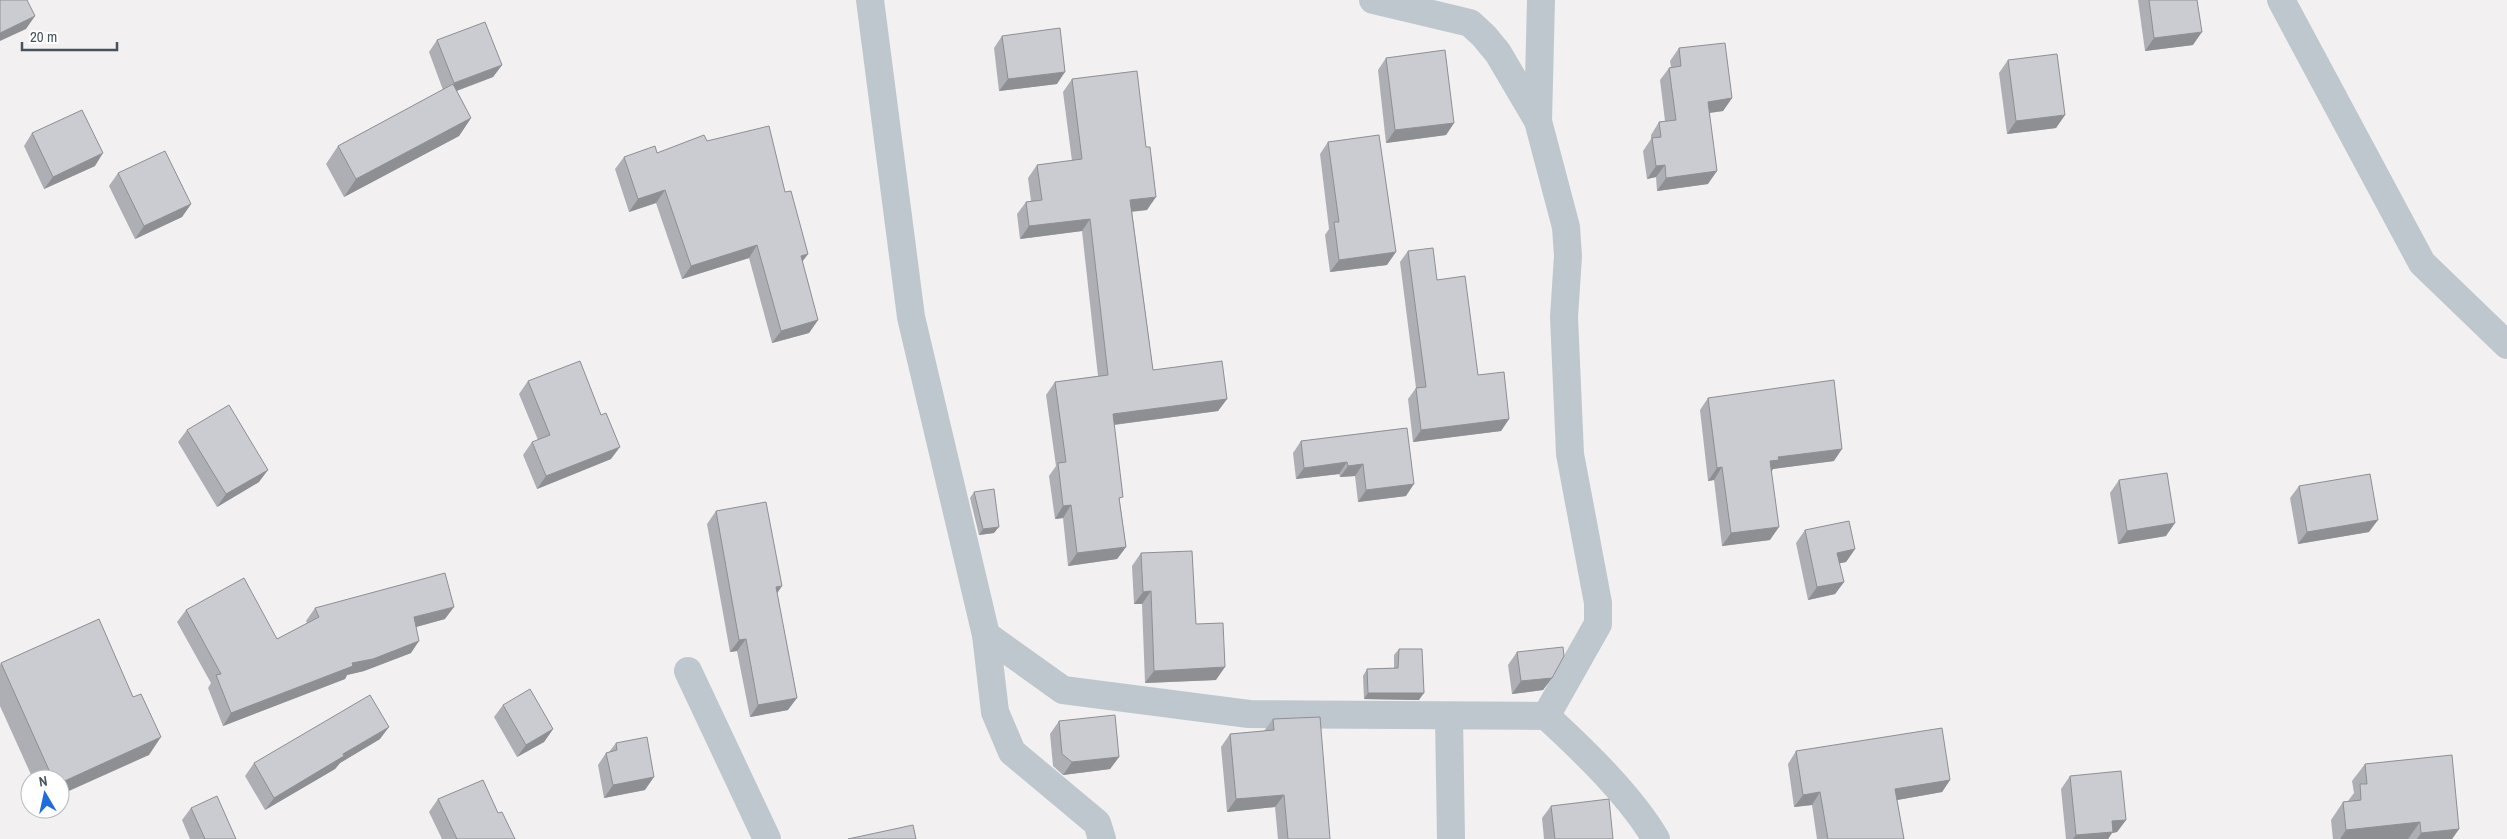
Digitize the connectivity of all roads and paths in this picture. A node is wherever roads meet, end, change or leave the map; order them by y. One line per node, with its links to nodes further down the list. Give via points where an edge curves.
1 (870, 0): 7 (street, via 911,318)
2 (1373, 0): 5 (street, via 1470,23 1498,53)
3 (1541, 0): 5 (street)
4 (2281, 0): 6 (street, via 2422,263)
5 (1538, 121): 10 (street, via 1566,227 1568,256 1564,317 1570,454 1598,603 1598,624)
6 (2507, 345)
7 (986, 635): 9 (street, via 1063,690 1249,714); 12 (street, via 995,712 1012,752 1096,824)
8 (688, 671): 11 (street)
9 (1449, 716): 10 (street); 13 (street)
10 (1546, 716): 14 (street, via 1577,745 1646,822)
11 (767, 839)
12 (1102, 839)
13 (1451, 839)
14 (1656, 839)

